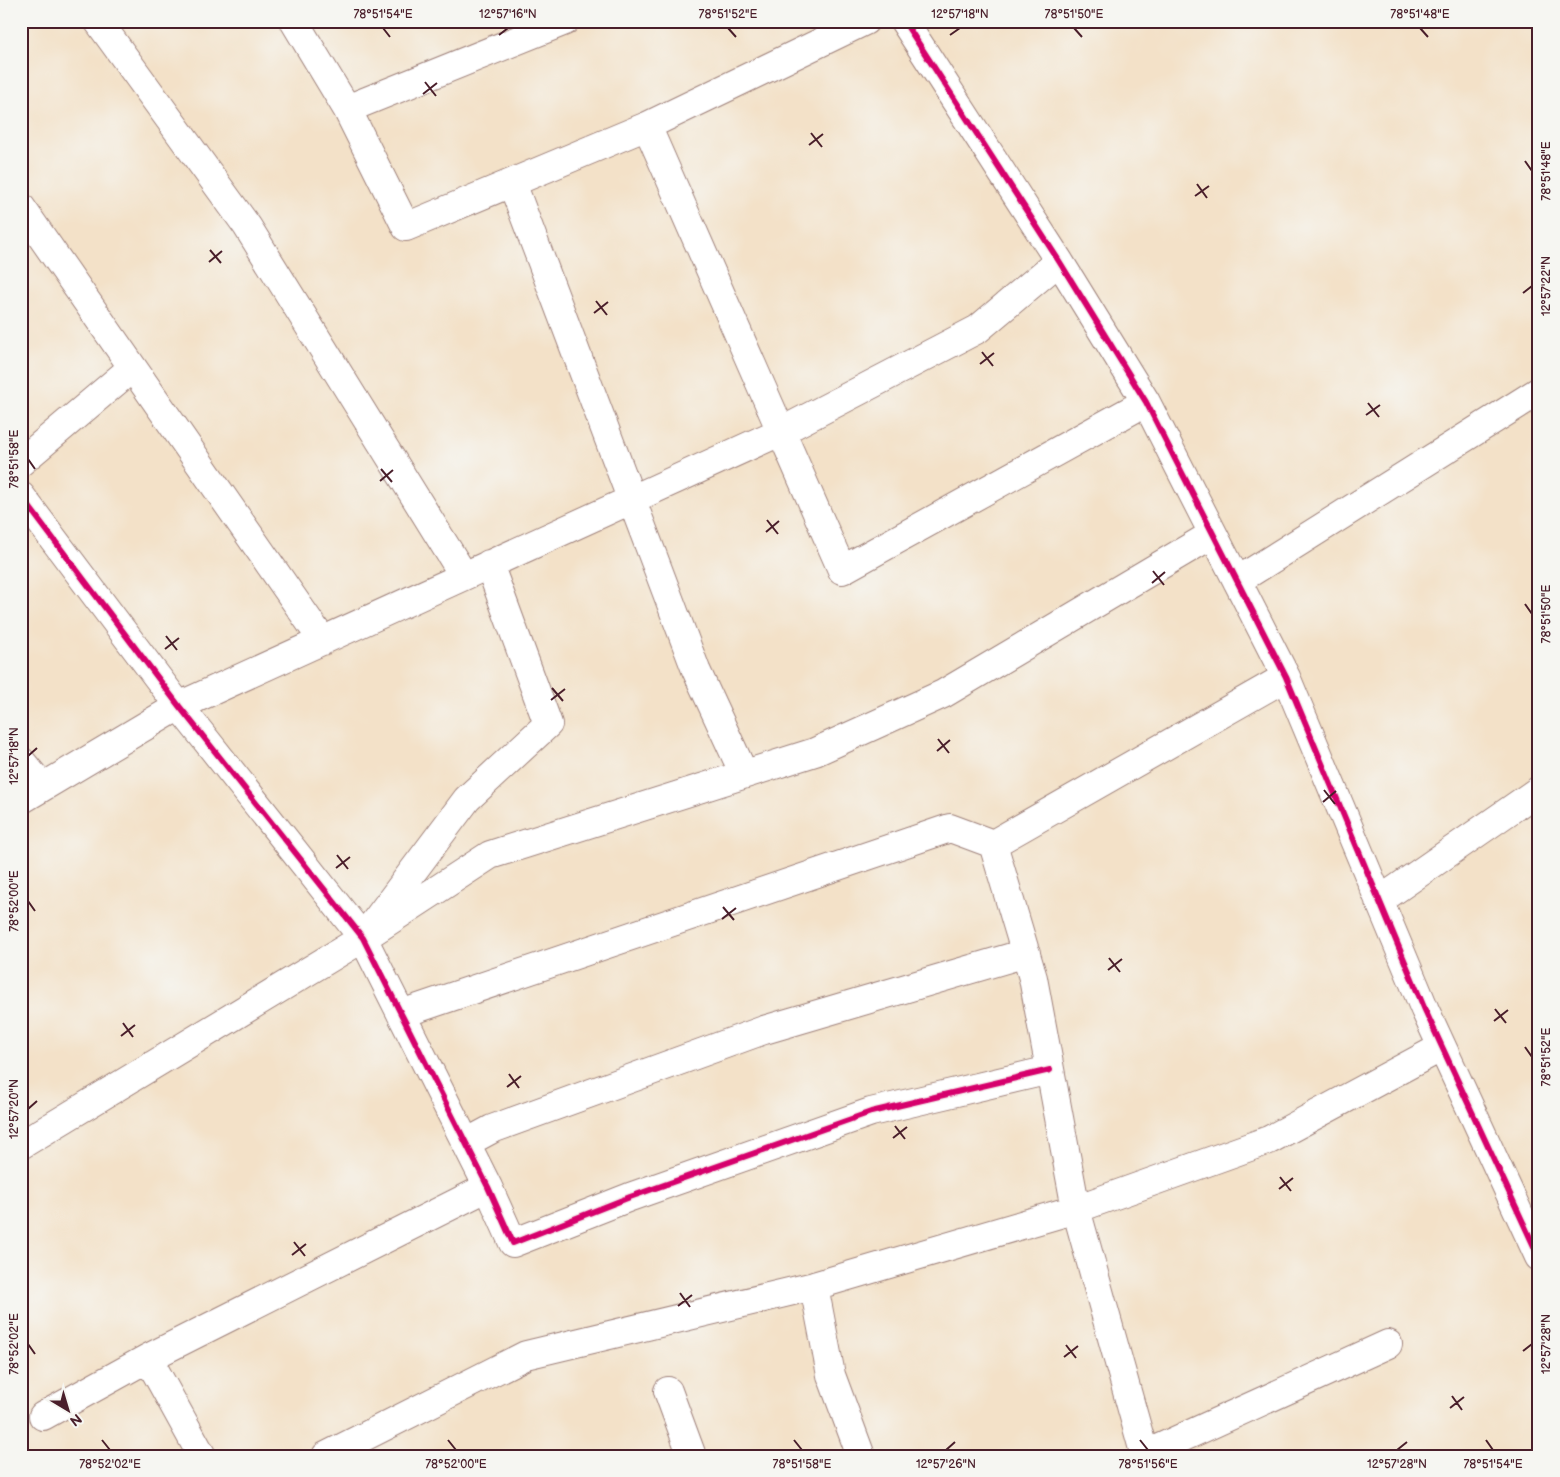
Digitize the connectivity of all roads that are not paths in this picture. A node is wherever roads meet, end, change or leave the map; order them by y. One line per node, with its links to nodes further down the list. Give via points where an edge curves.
1 (98, 21): 20 (street, via 248,226)
2 (294, 21): 6 (street)
3 (565, 21): 6 (street)
4 (865, 21): 7 (street)
5 (904, 21): 10 (street)
6 (347, 109): 8 (street, via 406,227)
7 (647, 126): 8 (street); 14 (street)
8 (512, 183): 17 (street)
9 (21, 207): 11 (street)
10 (1059, 261): 13 (street); 14 (street, via 978,329)
11 (132, 368): 15 (street); 22 (street)
12 (1539, 391): 21 (street)
13 (1146, 402): 14 (street, via 842,570); 18 (street)
14 (782, 431): 17 (street)
15 (21, 462)
16 (21, 496): 24 (street)
17 (630, 500): 19 (street); 26 (street, via 696,670)
18 (1213, 534): 21 (street); 26 (street, via 943,694 815,752)
19 (489, 564): 20 (street); 31 (street, via 548,724 467,799)
20 (464, 576): 22 (street)
21 (1237, 581): 23 (street)
22 (323, 641): 24 (street)
23 (1286, 677): 29 (street); 30 (street)
24 (179, 706): 28 (street); 31 (street)
25 (21, 761): 28 (street)
26 (744, 774): 31 (street, via 490,855)
27 (1539, 790): 30 (street)
28 (32, 793)
29 (993, 844): 32 (street); 33 (street, via 950,828)
30 (1379, 901): 34 (street)
31 (363, 938): 33 (street); 37 (street)
32 (1026, 953): 35 (street); 36 (street, via 764,1030 492,1129)
33 (401, 1014): 36 (street)
34 (1442, 1047): 39 (street, via 1269,1140); 40 (street)
35 (1050, 1070): 38 (street, via 872,1112 630,1197 513,1243); 39 (street)
36 (466, 1144): 38 (street)
37 (21, 1145)
38 (488, 1187): 43 (street)
39 (1076, 1210): 41 (street); 46 (street)
40 (1537, 1248)
41 (814, 1286): 48 (street, via 526,1354); 50 (street, via 830,1375)
42 (1388, 1344): 46 (street)
43 (148, 1358): 45 (street); 47 (street)
44 (668, 1391): 49 (street)
45 (43, 1416)
46 (1145, 1455)
47 (202, 1456)
48 (326, 1456)
49 (692, 1456)
50 (861, 1456)

